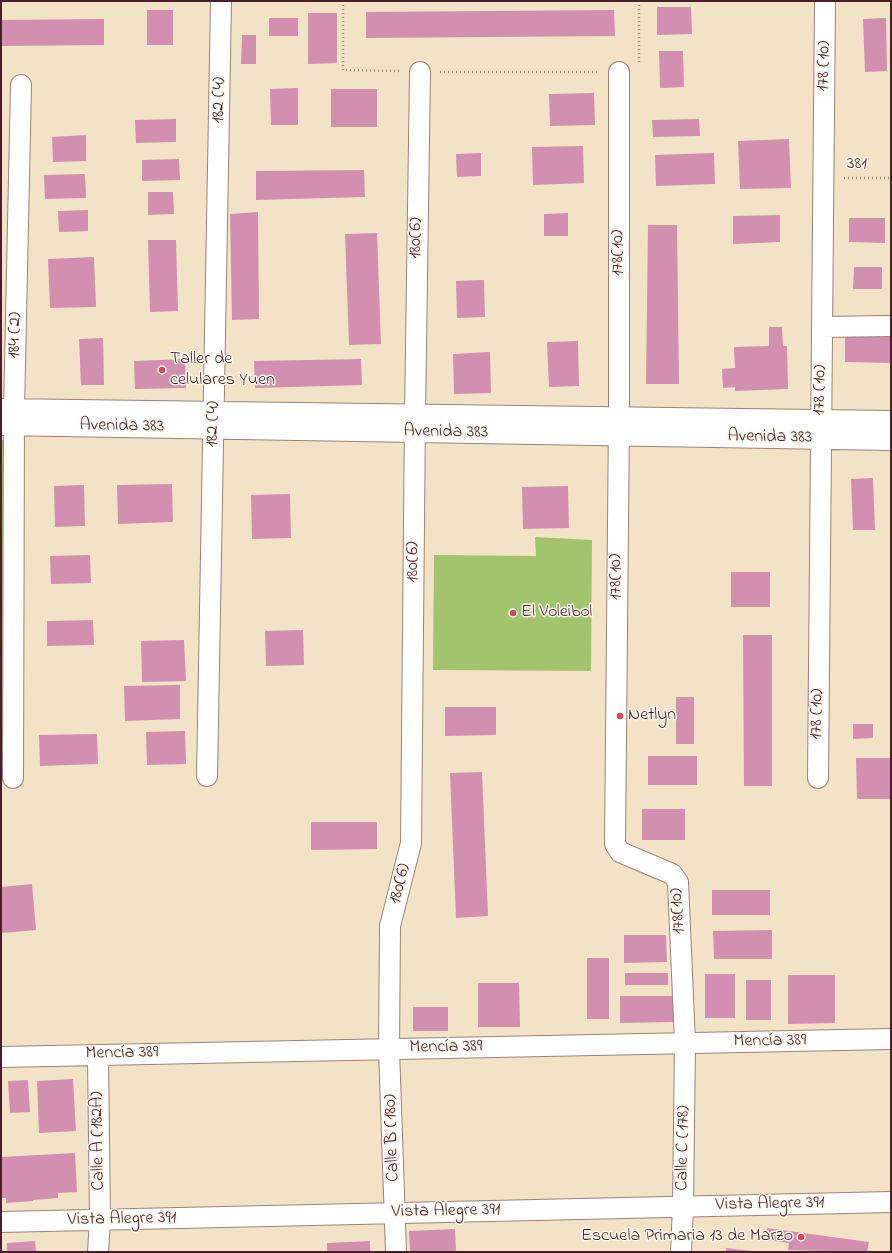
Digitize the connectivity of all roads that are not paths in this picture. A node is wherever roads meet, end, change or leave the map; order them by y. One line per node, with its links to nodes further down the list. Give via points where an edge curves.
1 (221, 1): 9 (street, 182 (4))
2 (825, 1): 7 (street, 178 (10))
3 (420, 72): 11 (street, 180(6))
4 (619, 72): 12 (street, 178(10))
5 (21, 85): 8 (street, 184 (2))
6 (891, 326): 7 (street)
7 (822, 327): 13 (street, 178 (10))
8 (8, 418): 9 (street, Avenida 383); 16 (street, 184 (2))
9 (214, 420): 11 (street, Avenida 383); 15 (street, 182 (4))
10 (891, 421): 13 (street, Avenida 383)
11 (415, 423): 12 (street, Avenida 383); 20 (street, 180(6), via 411,843 390,926)
12 (618, 426): 13 (street, Avenida 383); 19 (street, 178(10), via 615,844 620,852 672,874 678,882)
13 (821, 429): 14 (street, Avenida 383); 17 (street, 178 (10))
14 (891, 440)
15 (207, 776)
16 (13, 778)
17 (818, 778)
18 (891, 1040): 19 (street, Mencía 389)
19 (685, 1043): 20 (street, Mencía 389); 24 (street, Calle C (178))
20 (389, 1049): 21 (street, Mencía 389); 25 (street, Calle B (180))
21 (98, 1055): 22 (street, Mencía 389); 26 (street, Calle A (182A))
22 (1, 1057)
23 (891, 1202): 24 (street, Vista Alegre 391)
24 (683, 1207): 25 (street, Vista Alegre 391); 30 (street, Calle C (178))
25 (396, 1214): 26 (street, Vista Alegre 391); 29 (street, Calle B (180))
26 (100, 1220): 27 (street, Vista Alegre 391); 28 (street, Calle A (182A))
27 (1, 1222)
28 (98, 1252)
29 (396, 1252)
30 (680, 1252)

